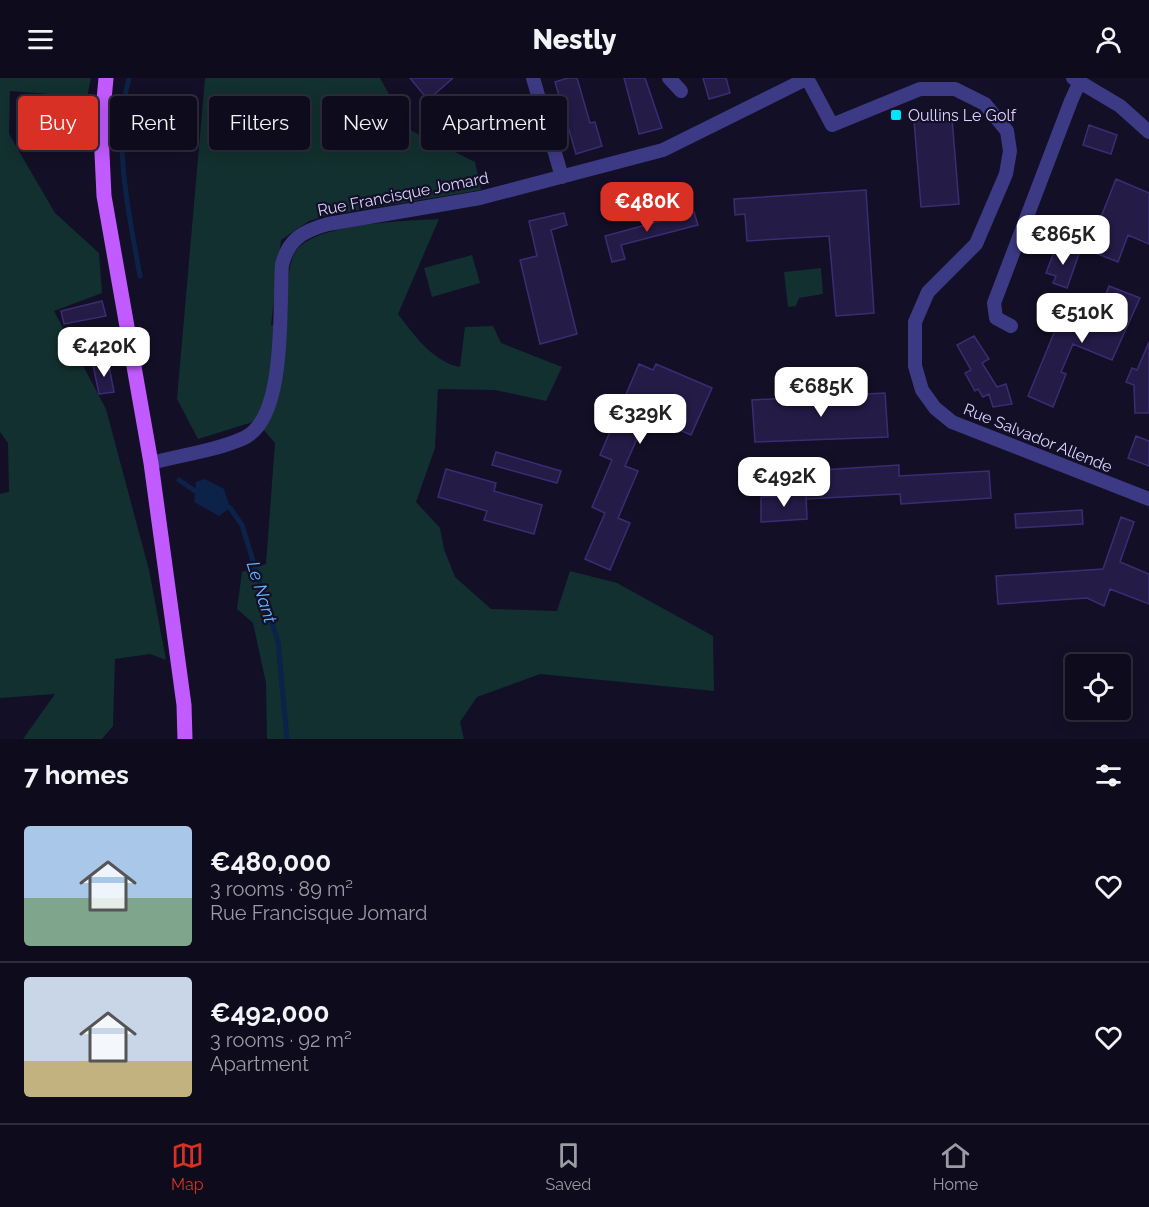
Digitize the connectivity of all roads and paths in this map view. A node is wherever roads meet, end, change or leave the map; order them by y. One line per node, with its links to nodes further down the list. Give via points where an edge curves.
1 (106, 78): 12 (main road, via 101,132 104,196)
2 (533, 78): 10 (street)
3 (669, 78): 8 (street)
4 (808, 78): 6 (street, Rue Salvador Allende, via 832,125); 10 (street, Rue Francisque Jomard, via 663,150)
5 (1077, 80): 9 (street, via 1120,106); 11 (street, via 994,303 996,318)
6 (918, 83): 7 (street, Rue Salvador Allende)
7 (956, 83): 13 (street, Rue Salvador Allende, via 986,104 1007,131 1010,151 1006,174 976,244 928,292 915,322 915,366 922,390 952,422)
8 (681, 91)
9 (1149, 132)
10 (562, 177): 12 (street, Rue Francisque Jomard, via 480,198 327,224 296,237 286,249 282,266 276,377 261,424 246,437)
11 (1011, 326)
12 (151, 463): 14 (main road)
13 (1149, 499)
14 (185, 739)

